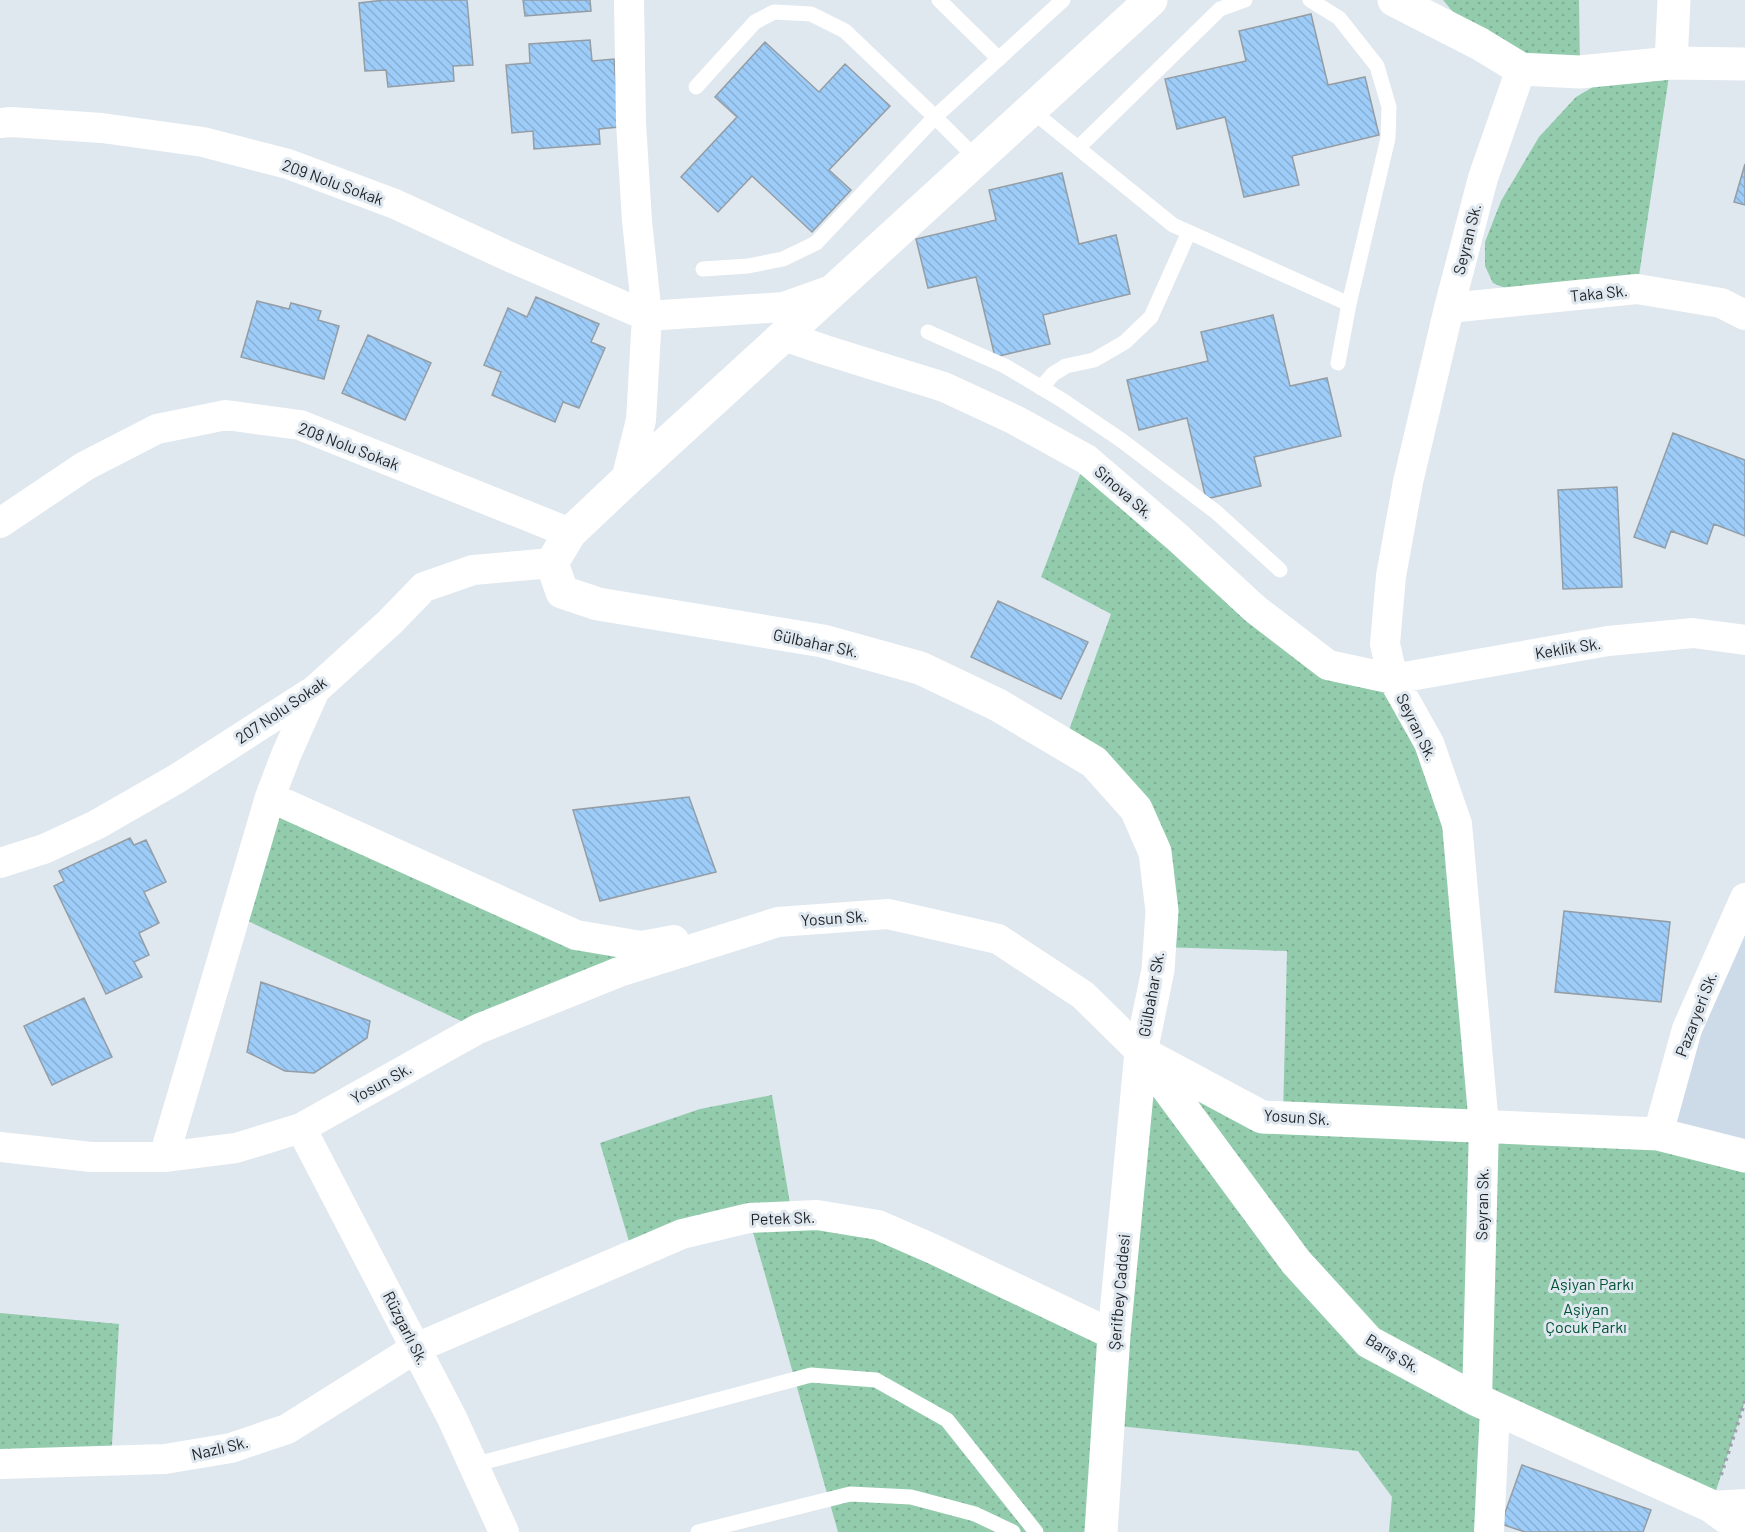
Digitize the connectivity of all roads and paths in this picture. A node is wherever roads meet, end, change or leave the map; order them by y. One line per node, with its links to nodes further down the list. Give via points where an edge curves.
1 (629, 0): 27 (street, via 632,134)
2 (939, 0): 11 (lane)
3 (1063, 0): 11 (lane)
4 (1151, 0): 16 (street)
5 (1245, 0): 19 (lane, via 1220,9)
6 (1310, 0): 24 (lane, via 1339,18 1377,66 1389,107 1388,138)
7 (1394, 0): 10 (street)
8 (1443, 0): 10 (street)
9 (1674, 0): 12 (street)
10 (1480, 44): 14 (street)
11 (999, 58): 17 (lane)
12 (1671, 63): 13 (street); 14 (street, via 1580,72)
13 (1745, 64)
14 (1521, 69): 25 (street, Seyran Sk., via 1483,178)
15 (696, 87): 17 (lane, via 755,22 774,12 811,14 845,31)
16 (1031, 110): 19 (lane); 20 (street)
17 (935, 117): 20 (lane); 22 (lane, via 816,243 783,259)
18 (0, 123): 27 (street, 209 Nolu Sokak, via 102,128 192,141 288,164 395,204)
19 (1078, 148): 21 (lane, via 1173,225)
20 (977, 159): 23 (street)
21 (1189, 232): 24 (lane); 31 (lane, via 1151,317 1125,342 1094,360 1066,366)
22 (703, 269)
23 (834, 289): 27 (street, via 784,307); 29 (street)
24 (1349, 304): 30 (lane)
25 (1449, 308): 26 (street, Taka Sk., via 1638,289 1721,303); 38 (street, Seyran Sk., via 1408,482 1391,576 1385,644)
26 (1745, 315)
27 (646, 316): 32 (street, via 641,420)
28 (928, 332): 31 (lane, via 1005,366)
29 (784, 336): 32 (street); 38 (street, Sinova Sk., via 944,387 1086,459 1255,609 1328,666)
30 (1338, 363)
31 (1041, 388): 36 (lane, via 1121,440 1216,512)
32 (627, 480): 34 (street)
33 (0, 523): 34 (street, 208 Nolu Sokak, via 85,466 157,429 226,415 300,425)
34 (570, 533): 35 (street)
35 (552, 563): 39 (street, 207 Nolu Sokak, via 473,570 424,587); 44 (street, Gülbahar Sk., via 562,592 598,604 823,641 920,668 998,705 1094,762 1136,809 1155,852 1162,911 1158,970)
36 (1280, 570)
37 (1745, 640): 38 (street, Keklik Sk., via 1693,633 1608,641)
38 (1393, 679): 45 (street, Seyran Sk., via 1428,743 1457,824)
39 (315, 690): 40 (street); 41 (street, 207 Nolu Sokak, via 178,778 96,825 44,849)
40 (270, 797): 43 (street, via 576,935 641,946); 50 (street)
41 (0, 863)
42 (1745, 898): 47 (street, Pazaryeri Sk., via 1687,1029)
43 (778, 922): 44 (street, Yosun Sk., via 888,914 998,939 1083,995); 46 (street, Yosun Sk., via 619,972 478,1029)
44 (1141, 1052): 45 (street, Yosun Sk., via 1262,1117); 51 (street, Şerifbey Caddesi); 54 (street, Barış Sk., via 1296,1262 1369,1342)
45 (1484, 1126): 47 (street, Yosun Sk.); 54 (street, Seyran Sk.)
46 (302, 1128): 50 (street, Yosun Sk., via 236,1148); 52 (street, Rüzgarlı Sk.)
47 (1658, 1134): 49 (street, Yosun Sk.)
48 (0, 1147): 50 (street, Yosun Sk., via 91,1157)
49 (1745, 1156)
50 (164, 1157)
51 (1114, 1335): 52 (street, Petek Sk., via 878,1225 817,1215 749,1218 682,1234); 64 (street, Şerifbey Caddesi)
52 (416, 1348): 55 (street, Nazlı Sk., via 287,1429 231,1448 165,1459); 56 (street, Rüzgarlı Sk.)
53 (1745, 1401): 58 (path)
54 (1486, 1404): 58 (street, Barış Sk.); 65 (street, Seyran Sk.)
55 (0, 1464)
56 (473, 1465): 60 (street, Rüzgarlı Sk.); 63 (lane, via 811,1375 876,1380 947,1420)
57 (1745, 1504): 58 (street)
58 (1711, 1506): 59 (street, Barış Sk.)
59 (1745, 1531)
60 (504, 1532)
61 (698, 1532): 62 (lane, via 850,1494 911,1497 975,1514)
62 (1013, 1532)
63 (1036, 1532)
64 (1101, 1532)
65 (1489, 1532)

